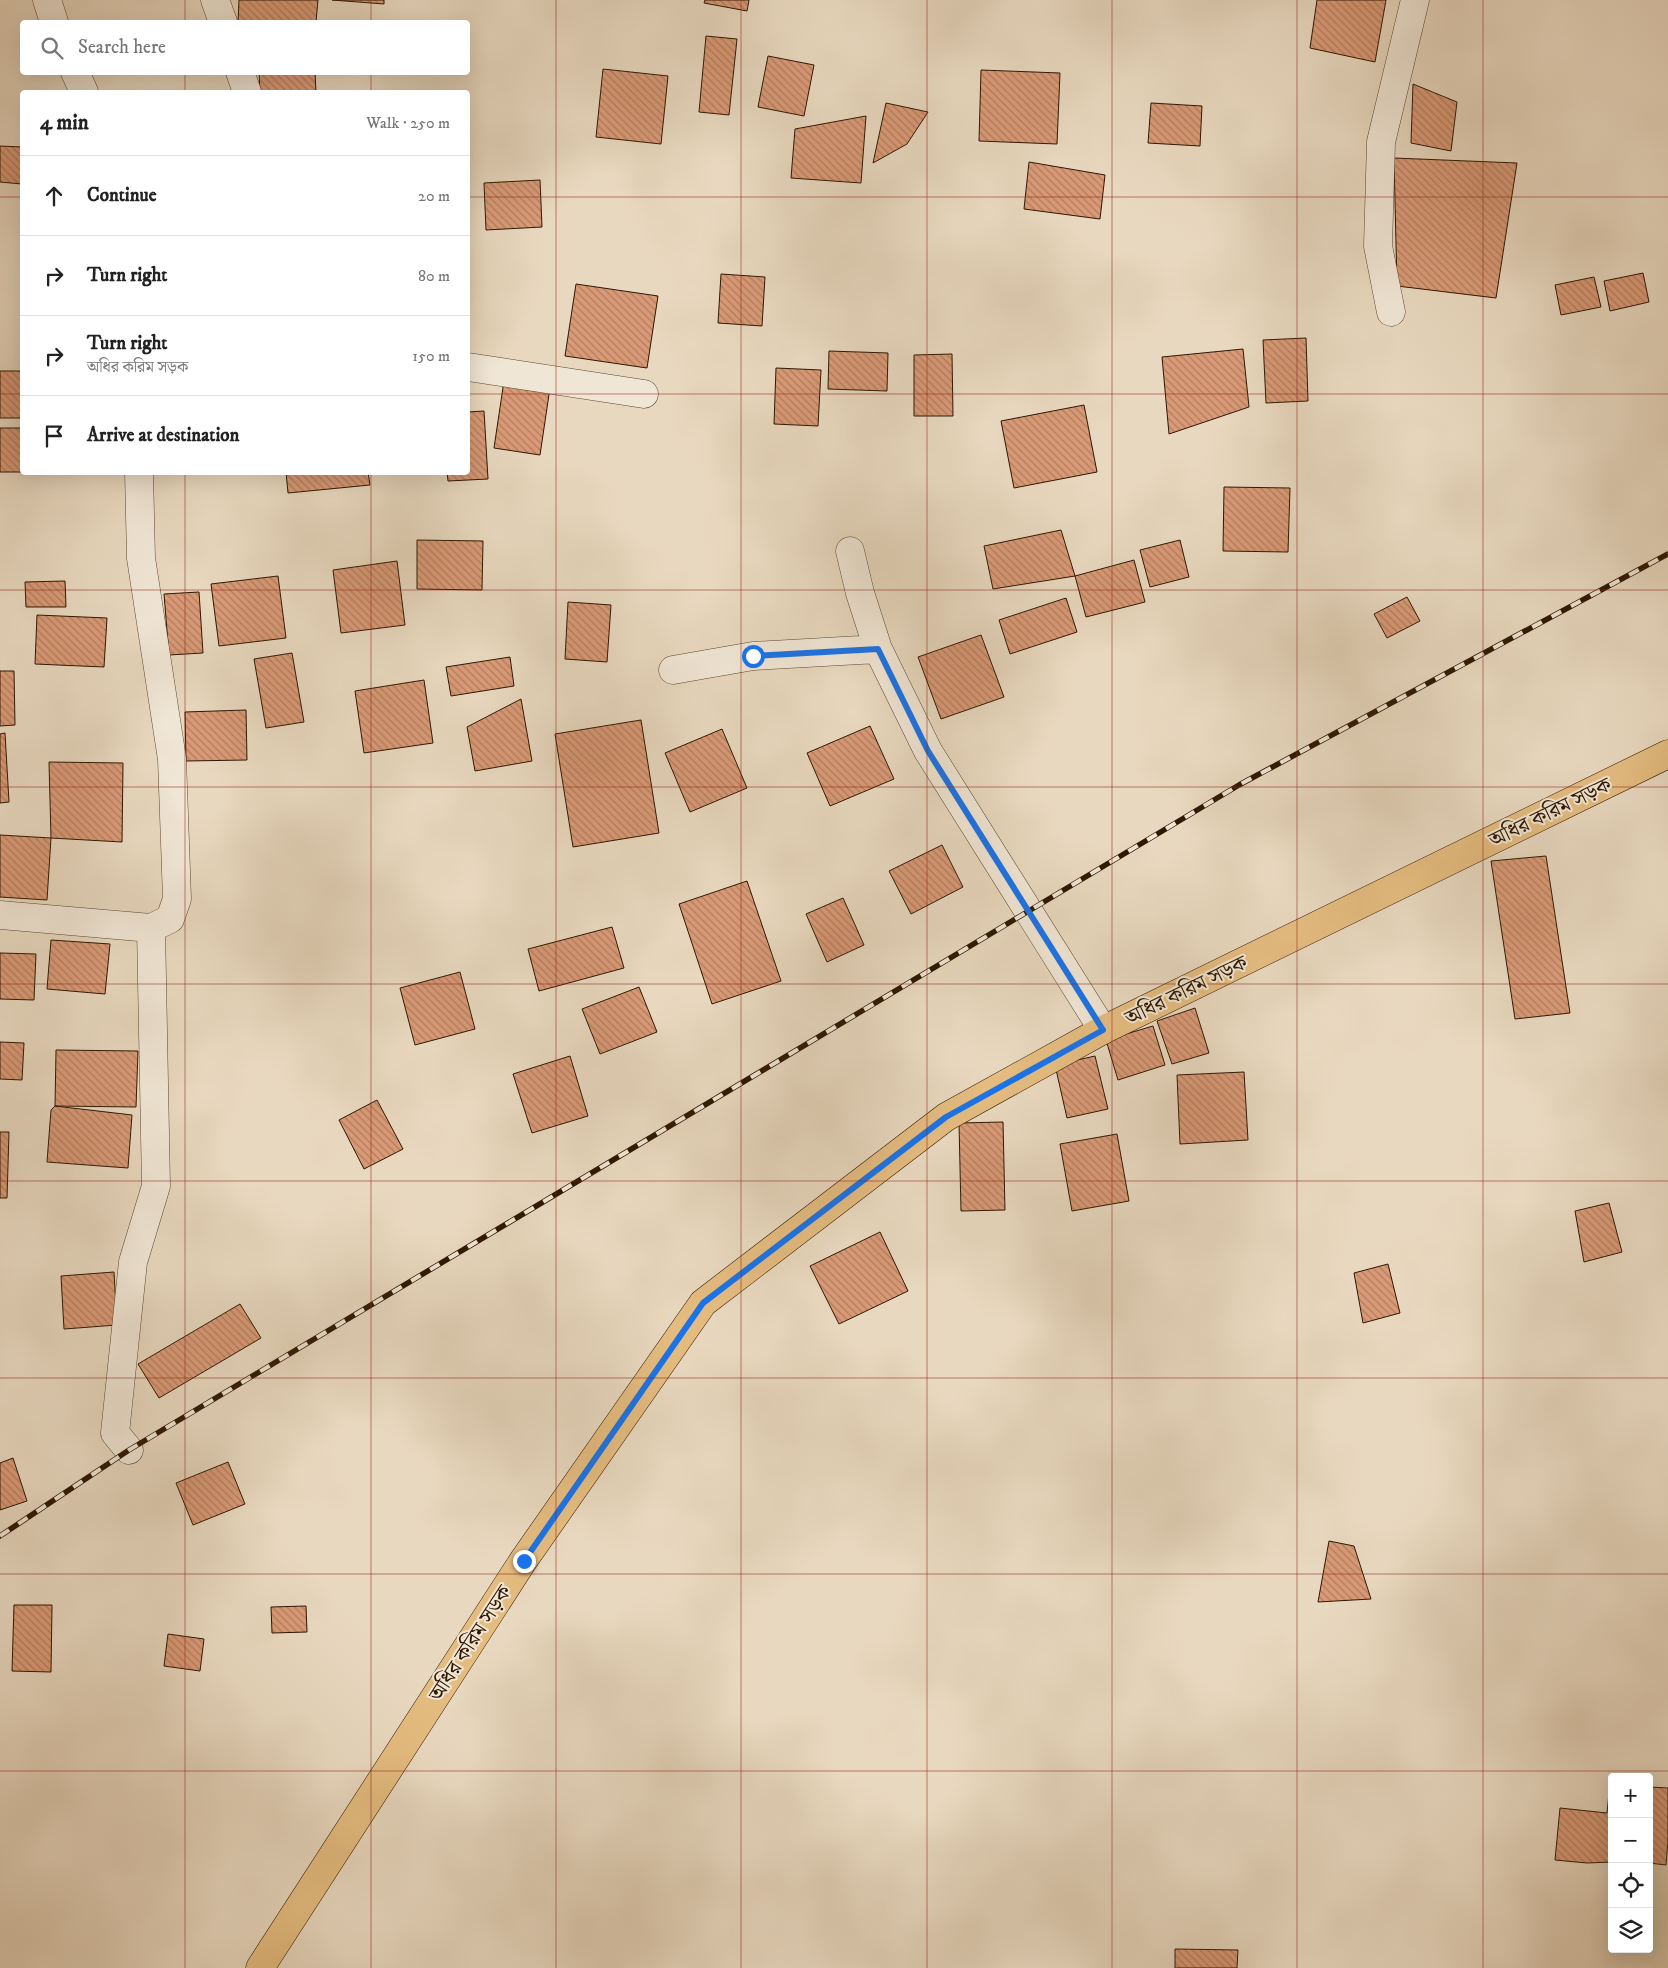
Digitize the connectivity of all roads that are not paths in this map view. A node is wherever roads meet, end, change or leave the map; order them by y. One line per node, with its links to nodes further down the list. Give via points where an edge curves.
1 (46, 0): 4 (street)
2 (215, 0): 5 (street)
3 (1415, 0): 10 (street, via 1381,142 1378,246)
4 (53, 20)
5 (222, 20)
6 (76, 75): 8 (street)
7 (241, 75): 9 (street)
8 (83, 90)
9 (246, 90)
10 (1391, 312)
11 (470, 367): 12 (street)
12 (644, 394)
13 (140, 475): 19 (street, via 140,558 172,759 177,899 170,919)
14 (850, 551): 15 (street)
15 (878, 649): 16 (street, via 753,656); 20 (street, via 928,751)
16 (673, 670)
17 (1668, 754): 20 (main road, অধির করিম সড়ক)
18 (0, 915): 19 (street)
19 (151, 928): 21 (street, via 156,1186 133,1262 115,1433)
20 (1103, 1030): 22 (main road, অধির করিম সড়ক, via 946,1117 703,1303 524,1561)
21 (129, 1450)
22 (260, 1968)

